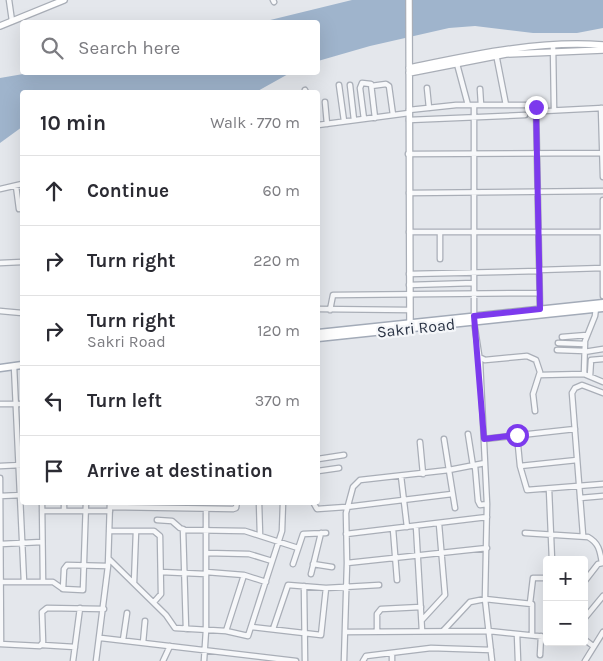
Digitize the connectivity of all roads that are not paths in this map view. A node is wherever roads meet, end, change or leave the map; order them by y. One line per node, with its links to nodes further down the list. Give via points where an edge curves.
1 (9, 0): 4 (street)
2 (64, 0): 4 (street)
3 (409, 0): 11 (street)
4 (12, 21): 5 (street)
5 (0, 26)
6 (603, 45): 7 (street)
7 (553, 48): 8 (street); 9 (street); 24 (street)
8 (603, 50)
9 (496, 54): 10 (street); 11 (street); 20 (street)
10 (457, 64): 11 (street); 18 (street)
11 (409, 68): 25 (street)
12 (339, 85): 32 (street)
13 (350, 85): 31 (street)
14 (371, 86): 26 (street, via 389,86); 29 (street); 30 (street, via 367,82 360,85)
15 (427, 88): 22 (street)
16 (480, 89): 19 (street)
17 (325, 102): 33 (street)
18 (471, 105): 19 (street); 22 (street); 28 (street)
19 (480, 105): 20 (street)
20 (506, 105): 21 (street, via 531,104)
21 (536, 107): 24 (street); 35 (street)
22 (429, 108): 25 (street)
23 (602, 108): 24 (street); 36 (street)
24 (554, 110)
25 (409, 114): 26 (street); 28 (street); 37 (street)
26 (393, 115): 29 (street)
27 (525, 115): 28 (street)
28 (474, 116): 38 (street)
29 (375, 118): 30 (street)
30 (364, 119): 31 (street)
31 (354, 120): 32 (street)
32 (344, 122): 33 (street)
33 (327, 124): 34 (street)
34 (320, 125)
35 (536, 153): 36 (street); 38 (street); 45 (street)
36 (603, 153): 39 (street)
37 (408, 154): 38 (street); 46 (street)
38 (473, 154): 44 (street)
39 (603, 177)
40 (20, 185): 41 (street)
41 (16, 186): 42 (street); 48 (street)
42 (0, 189)
43 (603, 191): 45 (street)
44 (473, 192): 45 (street); 46 (street); 51 (street)
45 (537, 192): 52 (street)
46 (409, 193): 49 (street)
47 (603, 200): 53 (street)
48 (19, 209)
49 (409, 232): 50 (street); 60 (street)
50 (440, 232): 51 (street); 54 (street)
51 (473, 232): 52 (street); 59 (street)
52 (538, 232): 53 (street); 58 (street)
53 (603, 232): 57 (street)
54 (440, 259)
55 (20, 262): 56 (street)
56 (0, 263)
57 (603, 268): 58 (street); 66 (street)
58 (539, 271): 59 (street); 63 (street)
59 (474, 272): 60 (street); 61 (street)
60 (409, 274): 62 (street)
61 (474, 283): 62 (street); 64 (street)
62 (409, 285): 65 (street)
63 (539, 293): 64 (street); 70 (street)
64 (474, 294): 65 (street); 75 (street)
65 (410, 296): 71 (street, via 333,295); 72 (street)
66 (603, 296)
67 (603, 303): 68 (main road, Sakri Road)
68 (598, 307): 70 (main road, Sakri Road); 75 (main road, Sakri Road); 78 (street)
69 (320, 309): 71 (street)
70 (540, 309): 75 (main road, Sakri Road)
71 (330, 310): 72 (street)
72 (410, 310): 76 (street)
73 (0, 311): 74 (street)
74 (20, 313)
75 (474, 319): 76 (main road, Sakri Road); 87 (street)
76 (410, 326): 77 (main road, Sakri Road); 80 (main road, Sakri Road)
77 (320, 333)
78 (587, 335): 79 (street); 82 (street)
79 (562, 337)
80 (320, 338)
81 (558, 344): 82 (street)
82 (585, 344): 85 (street)
83 (603, 349): 85 (street)
84 (557, 350): 85 (street)
85 (584, 352): 91 (street)
86 (603, 359): 91 (street, via 591,360)
87 (480, 361): 92 (street, via 530,356 538,362); 103 (street)
88 (14, 366): 89 (main road); 90 (main road); 96 (street)
89 (20, 366)
90 (0, 368)
91 (583, 377): 92 (street); 93 (street); 94 (street); 99 (street, via 572,394)
92 (539, 378): 98 (street, via 533,394)
93 (603, 382)
94 (603, 393)
95 (0, 404): 96 (street)
96 (16, 404): 97 (street); 104 (street)
97 (20, 404)
98 (535, 411)
99 (574, 429): 101 (street); 108 (street)
100 (468, 434): 112 (street)
101 (517, 435): 103 (street); 113 (street)
102 (444, 439): 115 (street)
103 (484, 439): 109 (street)
104 (20, 440)
105 (420, 442): 117 (street)
106 (344, 455): 107 (street)
107 (320, 459)
108 (577, 460): 113 (street); 121 (street)
109 (485, 463): 112 (street); 129 (street)
110 (20, 465): 111 (street)
111 (0, 466)
112 (474, 466): 115 (street); 129 (street, via 478,501)
113 (520, 466): 122 (street, via 527,490)
114 (339, 468): 116 (street)
115 (449, 470): 117 (street); 123 (street)
116 (320, 471)
117 (423, 474): 118 (street)
118 (401, 476): 128 (street); 142 (street, via 356,482)
119 (0, 478): 125 (street)
120 (603, 484): 121 (street)
121 (579, 486): 122 (street); 127 (street)
122 (549, 489): 160 (street)
123 (452, 494): 128 (street); 143 (street)
124 (20, 495): 125 (street)
125 (0, 496): 167 (street)
126 (603, 496): 127 (street)
127 (580, 498): 163 (street)
128 (403, 500): 142 (street); 153 (street)
129 (487, 504): 149 (street)
130 (22, 505): 166 (street)
131 (42, 505): 146 (street)
132 (64, 505): 147 (street)
133 (86, 505): 148 (street)
134 (135, 505): 135 (street); 141 (street)
135 (168, 505): 144 (street)
136 (213, 505): 145 (street)
137 (236, 505): 145 (street, via 235,509)
138 (259, 505): 162 (street)
139 (283, 505): 165 (street, via 283,526)
140 (314, 505): 142 (street, via 319,509)
141 (110, 507): 148 (street); 157 (street)
142 (346, 507): 161 (street)
143 (454, 508)
144 (206, 509): 145 (street); 156 (street)
145 (213, 509)
146 (42, 511): 147 (street); 164 (street)
147 (64, 511): 148 (street)
148 (85, 511): 181 (street)
149 (487, 517): 151 (street); 169 (street)
150 (157, 520): 154 (street, via 172,521)
151 (439, 524): 152 (street); 170 (street)
152 (416, 526): 153 (street); 172 (street)
153 (407, 527): 155 (street)
154 (183, 529): 156 (street); 185 (street)
155 (392, 529): 161 (street); 174 (street)
156 (206, 530): 162 (street, via 245,531); 171 (street)
157 (109, 531): 158 (street); 175 (street)
158 (136, 531): 184 (street, via 154,531 160,536); 196 (street)
159 (525, 533): 160 (street)
160 (551, 533): 163 (street); 173 (street)
161 (346, 534): 177 (street)
162 (260, 535): 165 (street)
163 (583, 535): 178 (street, via 597,543)
164 (42, 542): 166 (street); 194 (street)
165 (278, 542): 168 (street); 176 (street)
166 (22, 543): 167 (street); 193 (street)
167 (1, 544): 192 (street)
168 (298, 548): 179 (street); 180 (street, via 303,534 324,533)
169 (487, 548): 170 (street); 203 (street)
170 (443, 552): 172 (street); 211 (street, via 445,595)
171 (206, 553): 176 (street, via 250,554); 186 (street)
172 (419, 555): 174 (street); 206 (street)
173 (552, 556)
174 (395, 557): 177 (street); 191 (street)
175 (108, 559): 182 (street); 196 (street)
176 (272, 561): 195 (street)
177 (347, 563): 199 (street)
178 (602, 563): 190 (street)
179 (293, 564)
180 (313, 564): 183 (street); 187 (street)
181 (85, 566): 182 (street); 201 (street, via 65,566); 201 (street, via 83,590)
182 (108, 566): 208 (street)
183 (332, 567)
184 (161, 572): 185 (street); 204 (street, via 161,594)
185 (184, 573): 186 (street); 214 (street)
186 (206, 573): 188 (street); 216 (street)
187 (311, 574)
188 (244, 575): 195 (street); 217 (street)
189 (543, 578): 205 (street, via 533,578)
190 (588, 578)
191 (397, 580)
192 (2, 582): 193 (street); 233 (street)
193 (24, 582): 194 (street)
194 (43, 582): 201 (street, via 53,582)
195 (266, 582): 213 (street)
196 (134, 584): 204 (street)
197 (379, 585): 199 (street)
198 (304, 586): 200 (street); 215 (street, via 286,586); 224 (street)
199 (346, 586): 200 (street); 220 (street)
200 (326, 588): 224 (street, via 322,634)
201 (63, 589)
202 (603, 596): 210 (street)
203 (485, 600): 205 (street); 218 (street, via 467,604); 219 (street)
204 (154, 602): 214 (street, via 175,628)
205 (530, 603): 226 (street, via 534,608)
206 (421, 607): 211 (street); 221 (street, via 381,609 377,614)
207 (80, 608): 208 (street); 234 (street, via 44,610); 237 (street)
208 (104, 609): 228 (street)
209 (126, 613): 229 (street)
210 (588, 613)
211 (422, 620): 222 (street)
212 (145, 621): 232 (street)
213 (252, 626): 215 (street); 217 (street, via 250,635 246,637)
214 (186, 629): 216 (street)
215 (273, 629): 224 (street)
216 (206, 630): 217 (street); 238 (street)
217 (226, 631)
218 (443, 631): 219 (street); 222 (street)
219 (489, 631): 225 (street); 239 (street)
220 (345, 632): 221 (street); 249 (street)
221 (377, 632): 222 (street)
222 (422, 632)
223 (603, 632): 236 (street)
224 (305, 634): 248 (street)
225 (517, 634): 226 (street); 253 (street)
226 (532, 636): 227 (street)
227 (543, 636)
228 (101, 638): 229 (street); 244 (street)
229 (123, 640): 232 (street)
230 (543, 641): 241 (street)
231 (588, 642): 236 (street)
232 (143, 643): 235 (street)
233 (1, 644): 234 (street, via 38,647)
234 (42, 644): 237 (street)
235 (170, 646): 238 (street); 245 (street)
236 (592, 646): 254 (street)
237 (75, 647): 243 (street)
238 (206, 650): 242 (street); 246 (street)
239 (491, 650): 240 (street, via 431,648); 252 (street)
240 (392, 653): 250 (street, via 366,656); 251 (street)
241 (540, 655)
242 (250, 658): 247 (street)
243 (73, 661)
244 (96, 661)
245 (162, 661)
246 (204, 661)
247 (296, 661)
248 (305, 661)
249 (344, 661)
250 (363, 661)
251 (392, 661)
252 (492, 661)
253 (518, 661)
254 (585, 661)

